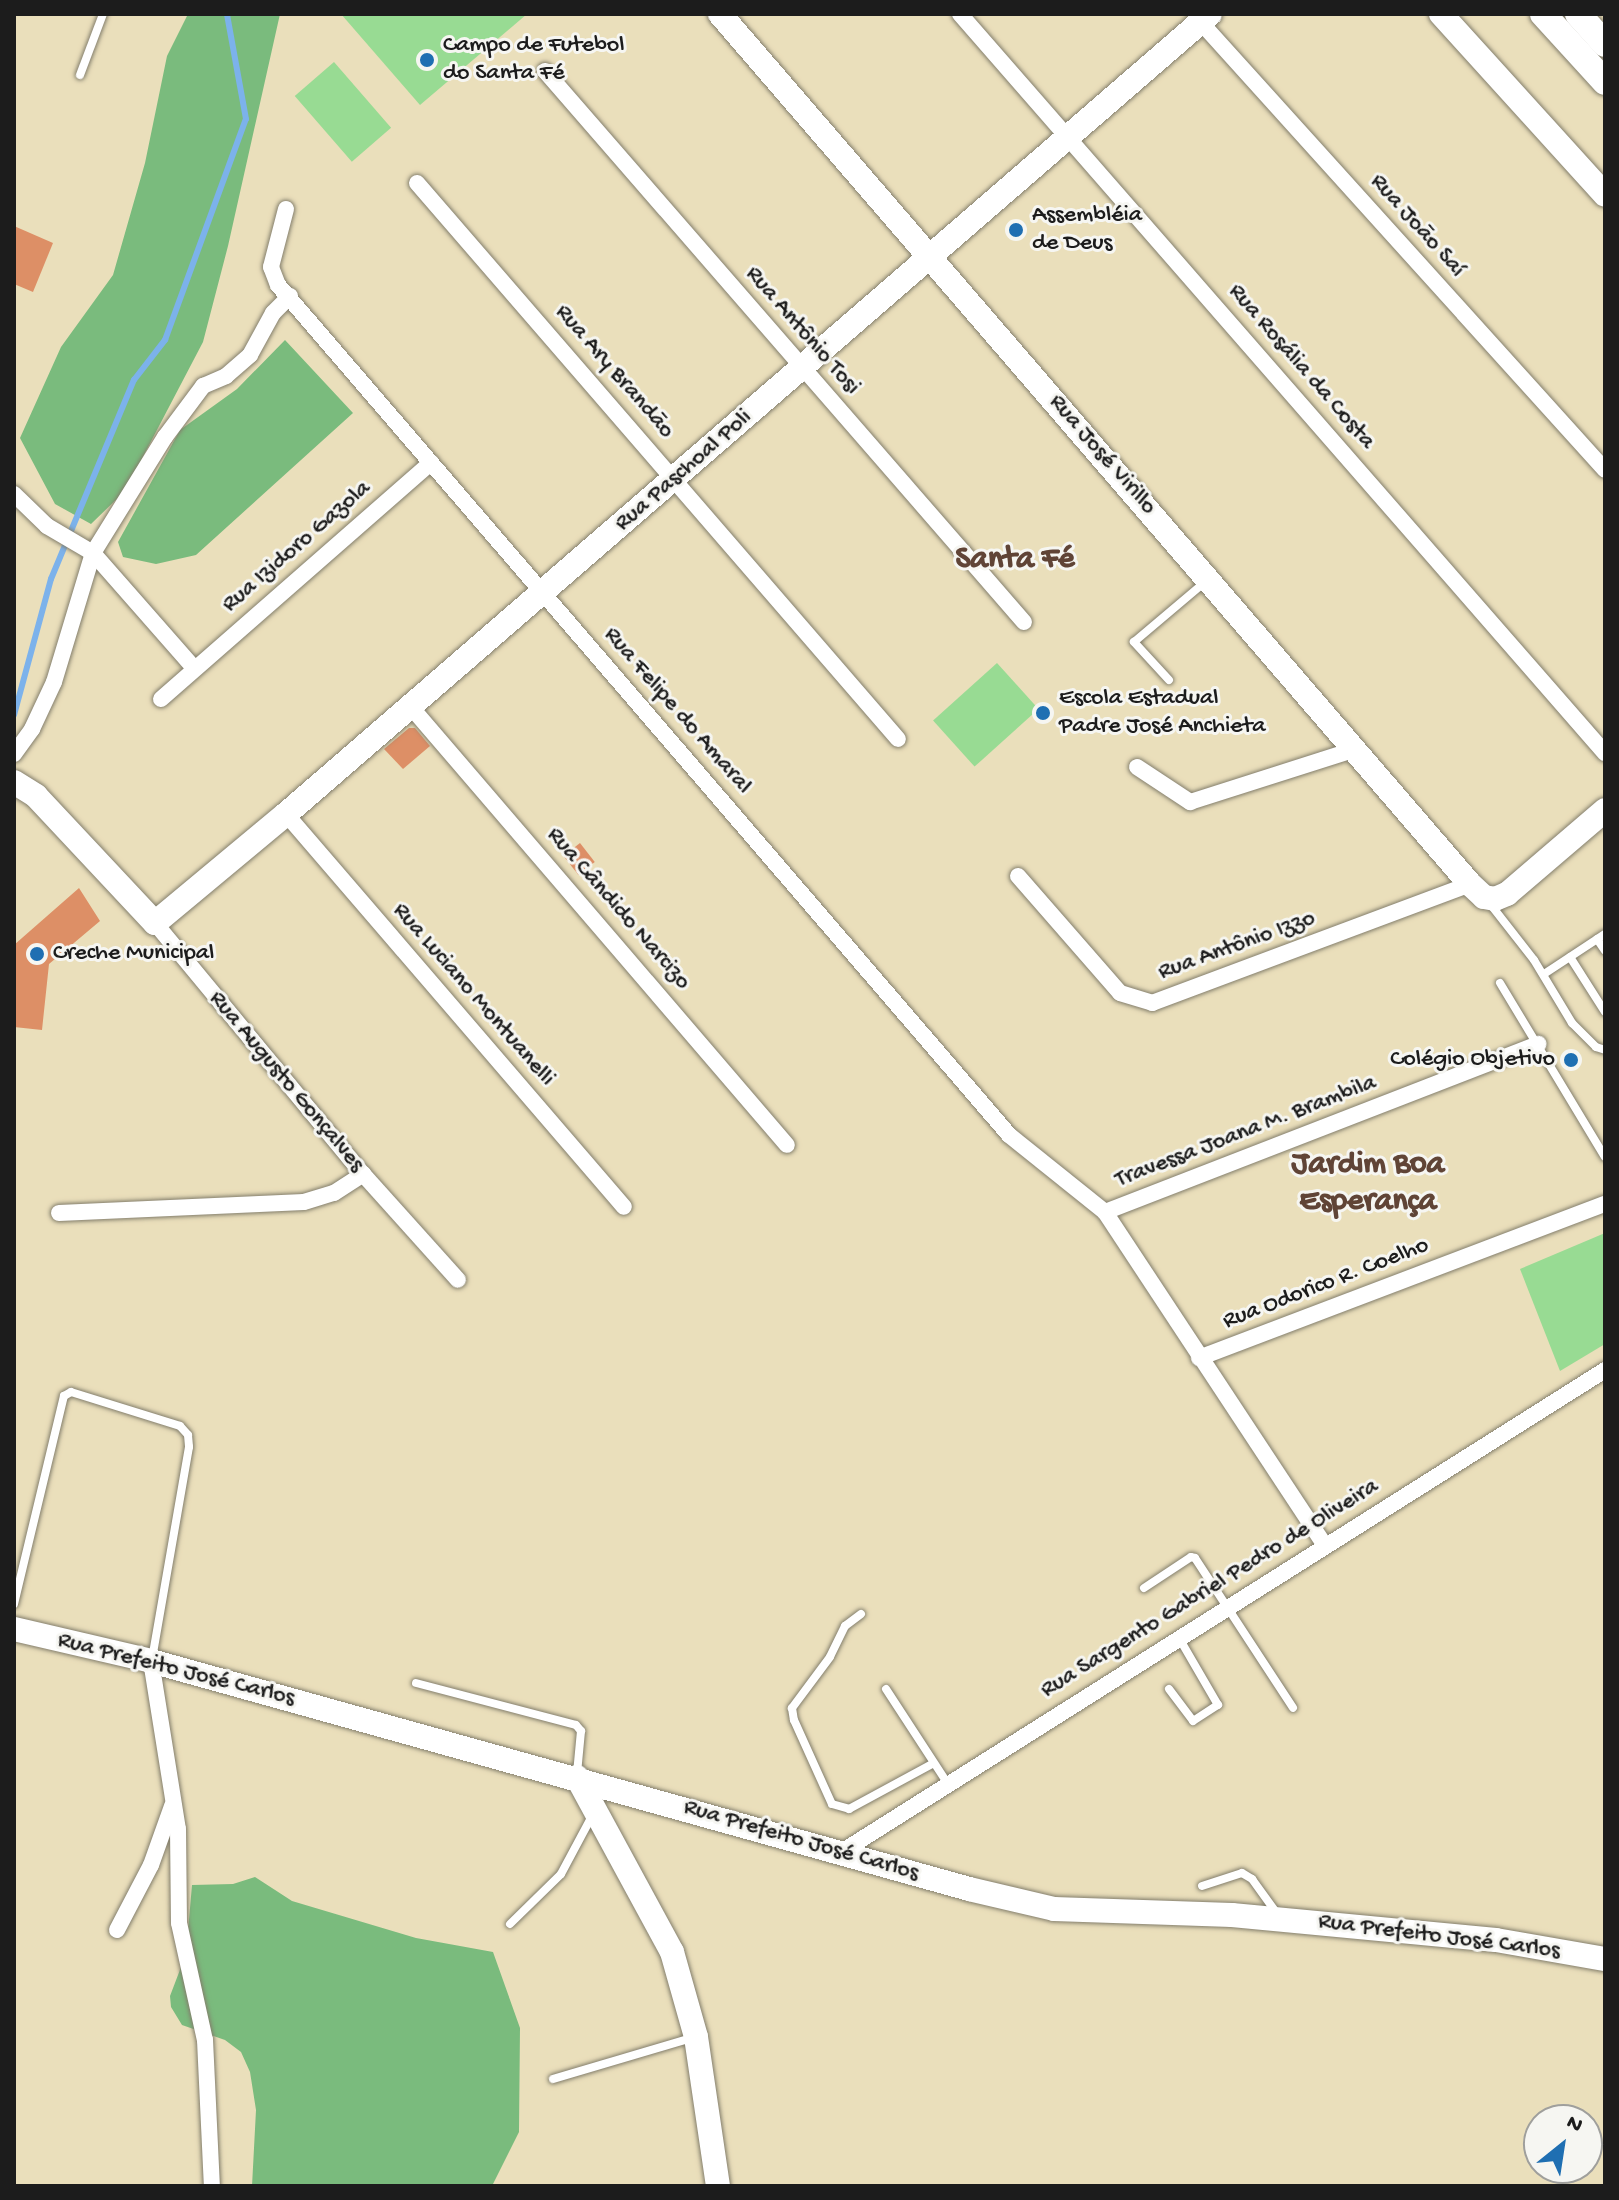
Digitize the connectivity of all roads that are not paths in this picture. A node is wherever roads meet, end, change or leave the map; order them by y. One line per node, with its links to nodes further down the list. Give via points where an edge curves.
1 (103, 14): 10 (lane)
2 (720, 14): 16 (street, Rua José Virillo)
3 (960, 14): 12 (street, Rua Rosália da Costa)
4 (1441, 14): 14 (street)
5 (1543, 14): 11 (main road)
6 (1578, 14): 8 (main road)
7 (1202, 17): 12 (street, Rua Paschoal Poli); 20 (street, Rua João Saí)
8 (1605, 44)
9 (545, 71): 18 (street, Rua Antônio Tosi)
10 (80, 75)
11 (1605, 82)
12 (1067, 138): 16 (street, Rua Paschoal Poli); 33 (street, Rua Rosália da Costa)
13 (417, 183): 21 (street, Rua Ary Brandão)
14 (1605, 195)
15 (286, 209): 17 (street, Rua Felipe do Amaral, via 271,267 278,285)
16 (931, 257): 18 (street, Rua Paschoal Poli); 24 (street, Rua José Virillo)
17 (290, 296): 19 (street, Rua Felipe do Amaral); 23 (street, via 273,313 250,355 226,376 203,386)
18 (803, 369): 21 (street, Rua Paschoal Poli); 26 (street, Rua Antônio Tosi)
19 (431, 463): 25 (street, Rua Felipe do Amaral); 27 (street, Rua Izidoro Gazola)
20 (1605, 470)
21 (675, 479): 25 (street, Rua Paschoal Poli); 31 (street, Rua Ary Brandão)
22 (14, 494): 23 (street, via 47,526)
23 (93, 553): 27 (street); 34 (street, via 54,682)
24 (1209, 579): 28 (lane, via 1134,642); 32 (street, Rua José Virillo)
25 (544, 592): 30 (street, Rua Paschoal Poli); 55 (street, Rua Felipe do Amaral, via 1009,1135)
26 (1024, 622)
27 (194, 668): 29 (street, Rua Izidoro Gazola)
28 (1169, 680)
29 (161, 699)
30 (411, 707): 38 (street, Rua Paschoal Poli); 50 (street, Rua Cândido Narcizo)
31 (898, 739)
32 (1356, 749): 35 (street, via 1190,802); 40 (street, Rua José Virillo)
33 (1605, 753)
34 (14, 754)
35 (1137, 767)
36 (14, 782): 41 (street, Rua Augusto Gonçalves, via 36,796)
37 (1605, 810): 40 (street, via 1507,894 1495,899)
38 (286, 814): 41 (street, Rua Paschoal Poli); 54 (street, Rua Luciano Montuanelli)
39 (1018, 876): 40 (street, Rua Antônio Izzo, via 1120,993 1152,1003)
40 (1477, 890): 45 (lane)
41 (155, 923): 52 (street, Rua Augusto Gonçalves)
42 (1601, 937): 43 (lane); 44 (lane)
43 (1605, 951)
44 (1570, 957): 45 (lane); 47 (lane)
45 (1544, 974): 49 (lane, via 1572,1023)
46 (1500, 983): 48 (lane)
47 (1605, 1012)
48 (1539, 1044): 51 (lane); 55 (street, Travessa Joana M. Brambila)
49 (1605, 1050)
50 (787, 1145)
51 (1605, 1157)
52 (363, 1174): 56 (street, via 334,1193 304,1202); 57 (street, Rua Augusto Gonçalves)
53 (1605, 1204): 58 (street, Rua Odorico R. Coelho)
54 (624, 1207)
55 (1105, 1212): 58 (street, Rua Felipe do Amaral)
56 (59, 1213)
57 (458, 1280)
58 (1199, 1358): 60 (street, Rua Felipe do Amaral)
59 (1605, 1370): 60 (street, Rua Sargento Gabriel Pedro de Oliveira)
60 (1324, 1544): 63 (street, Rua Sargento Gabriel Pedro de Oliveira)
61 (1144, 1588): 63 (lane, via 1191,1557 1201,1562)
62 (14, 1604): 67 (lane, via 64,1396 71,1392 180,1426 189,1447)
63 (1227, 1607): 66 (street, Rua Sargento Gabriel Pedro de Oliveira); 71 (lane)
64 (861, 1614): 72 (lane, via 845,1626 830,1657 792,1708 832,1804 849,1809)
65 (14, 1629): 67 (street, Rua Prefeito José Carlos)
66 (1178, 1637): 70 (lane, via 1218,1705 1193,1721); 74 (street, Rua Sargento Gabriel Pedro de Oliveira)
67 (151, 1661): 73 (street, Rua Prefeito José Carlos); 75 (street)
68 (416, 1683): 73 (lane, via 576,1725 581,1731)
69 (886, 1689): 72 (lane)
70 (1169, 1689)
71 (1293, 1708)
72 (932, 1764): 74 (lane)
73 (577, 1777): 76 (street); 77 (street, Rua Prefeito José Carlos)
74 (948, 1784): 77 (street, Rua Sargento Gabriel Pedro de Oliveira)
75 (174, 1796): 81 (street, via 161,1842); 85 (street, via 181,1872 179,1923 205,2040)
76 (597, 1808): 80 (lane, via 561,1874); 83 (street, via 672,1952)
77 (843, 1851): 79 (street, Rua Prefeito José Carlos, via 1054,1909)
78 (1202, 1886): 79 (lane, via 1242,1873)
79 (1280, 1919): 82 (street, Rua Prefeito José Carlos, via 1496,1940)
80 (510, 1924)
81 (117, 1930)
82 (1605, 1959)
83 (696, 2037): 84 (lane); 86 (street)
84 (553, 2079)
85 (212, 2186)
86 (718, 2186)

